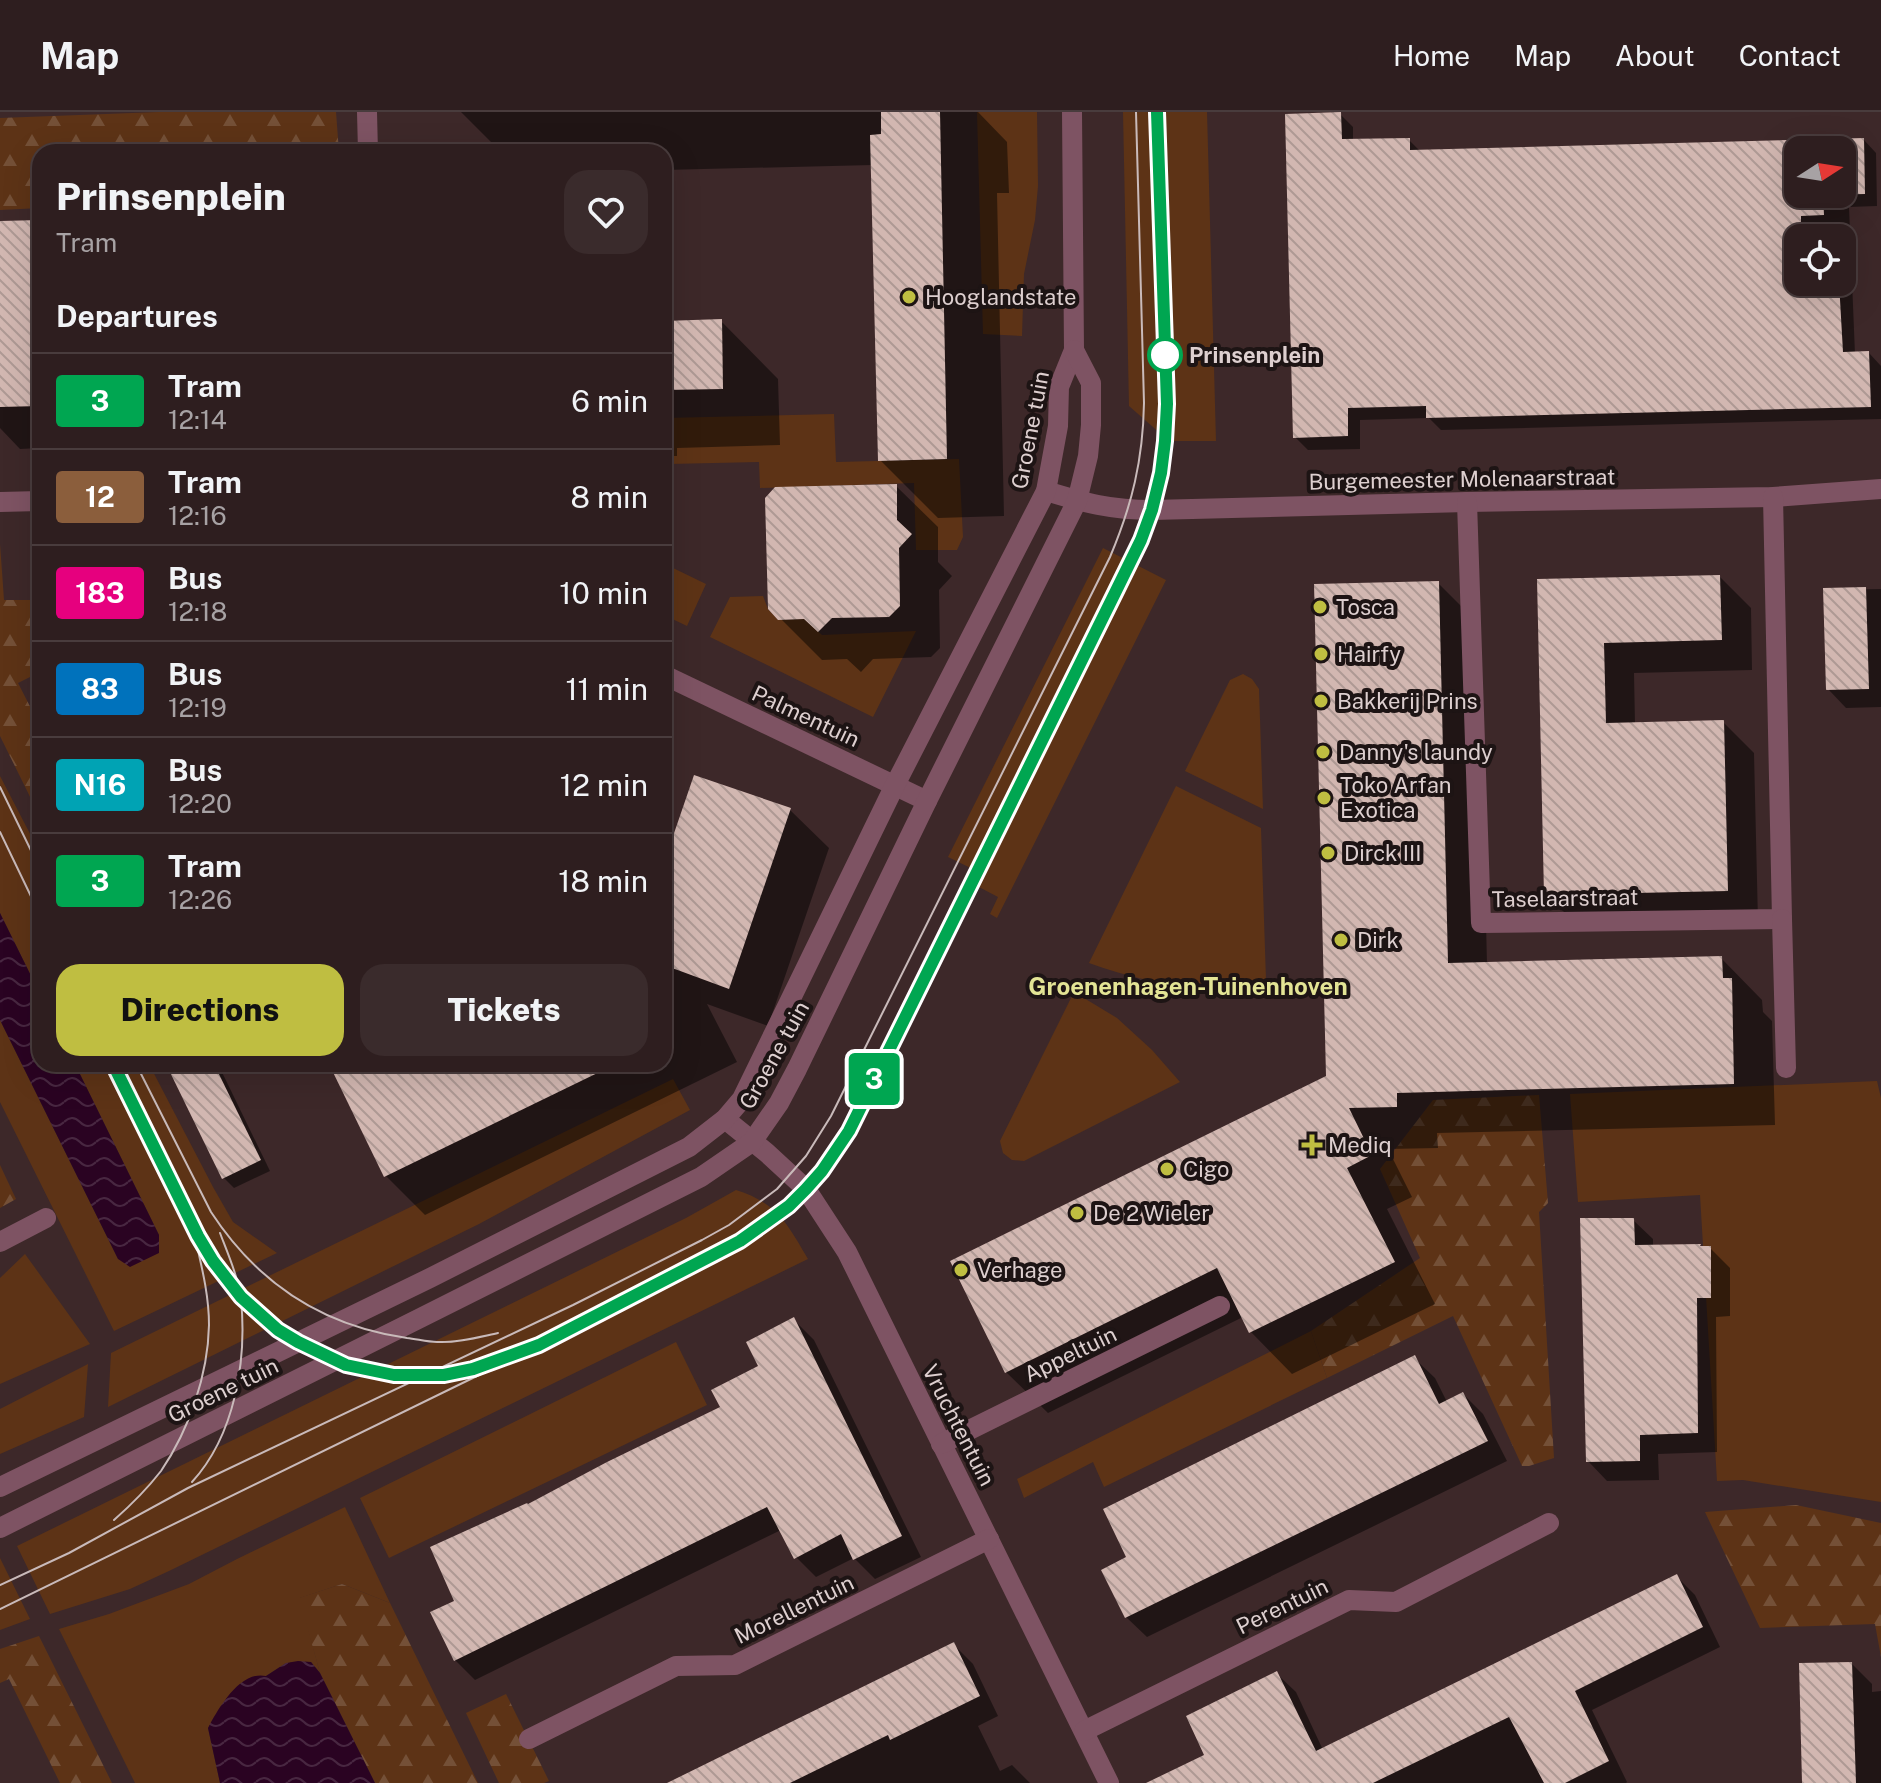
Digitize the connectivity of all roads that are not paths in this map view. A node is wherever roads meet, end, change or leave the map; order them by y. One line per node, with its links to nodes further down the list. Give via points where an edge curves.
1 (367, 112): 3 (street)
2 (1072, 112): 4 (street, Groene tuin)
3 (368, 144)
4 (1074, 350): 6 (street, Groene tuin, via 1059,387); 9 (street, Groene tuin, via 1091,383 1088,456)
5 (1881, 489): 7 (street, Burgemeester Molenaarstraat)
6 (1046, 491): 9 (street, Burgemeester Molenaarstraat); 13 (street, Groene tuin)
7 (1773, 497): 11 (street, Burgemeester Molenaarstraat); 15 (street)
8 (32, 501): 10 (street)
9 (1077, 501): 11 (street, Burgemeester Molenaarstraat, via 1128,510); 14 (street, Groene tuin)
10 (0, 502)
11 (1467, 502): 15 (street, Taselaarstraat, via 1481,923)
12 (672, 679): 13 (street, Palmentuin)
13 (895, 785): 14 (street, Palmentuin); 17 (street, Groene tuin, via 760,1064)
14 (927, 801): 18 (street, Groene tuin, via 797,1069)
15 (1782, 919): 16 (street)
16 (1786, 1068)
17 (725, 1119): 18 (street, Vruchtentuin); 23 (street, Groene tuin, via 676,1154)
18 (752, 1142): 22 (street, Vruchtentuin, via 791,1173 824,1213); 25 (street, Groene tuin, via 701,1177)
19 (46, 1218): 20 (street)
20 (0, 1242)
21 (1220, 1306): 22 (street, Appeltuin)
22 (941, 1444): 26 (street, Vruchtentuin)
23 (0, 1487)
24 (1549, 1523): 27 (street, Perentuin, via 1396,1602 1349,1600)
25 (0, 1528)
26 (989, 1539): 27 (street, Vruchtentuin); 28 (street, Morellentuin, via 735,1665 676,1666)
27 (1084, 1731): 29 (street, Vruchtentuin)
28 (529, 1739)
29 (1109, 1783)

